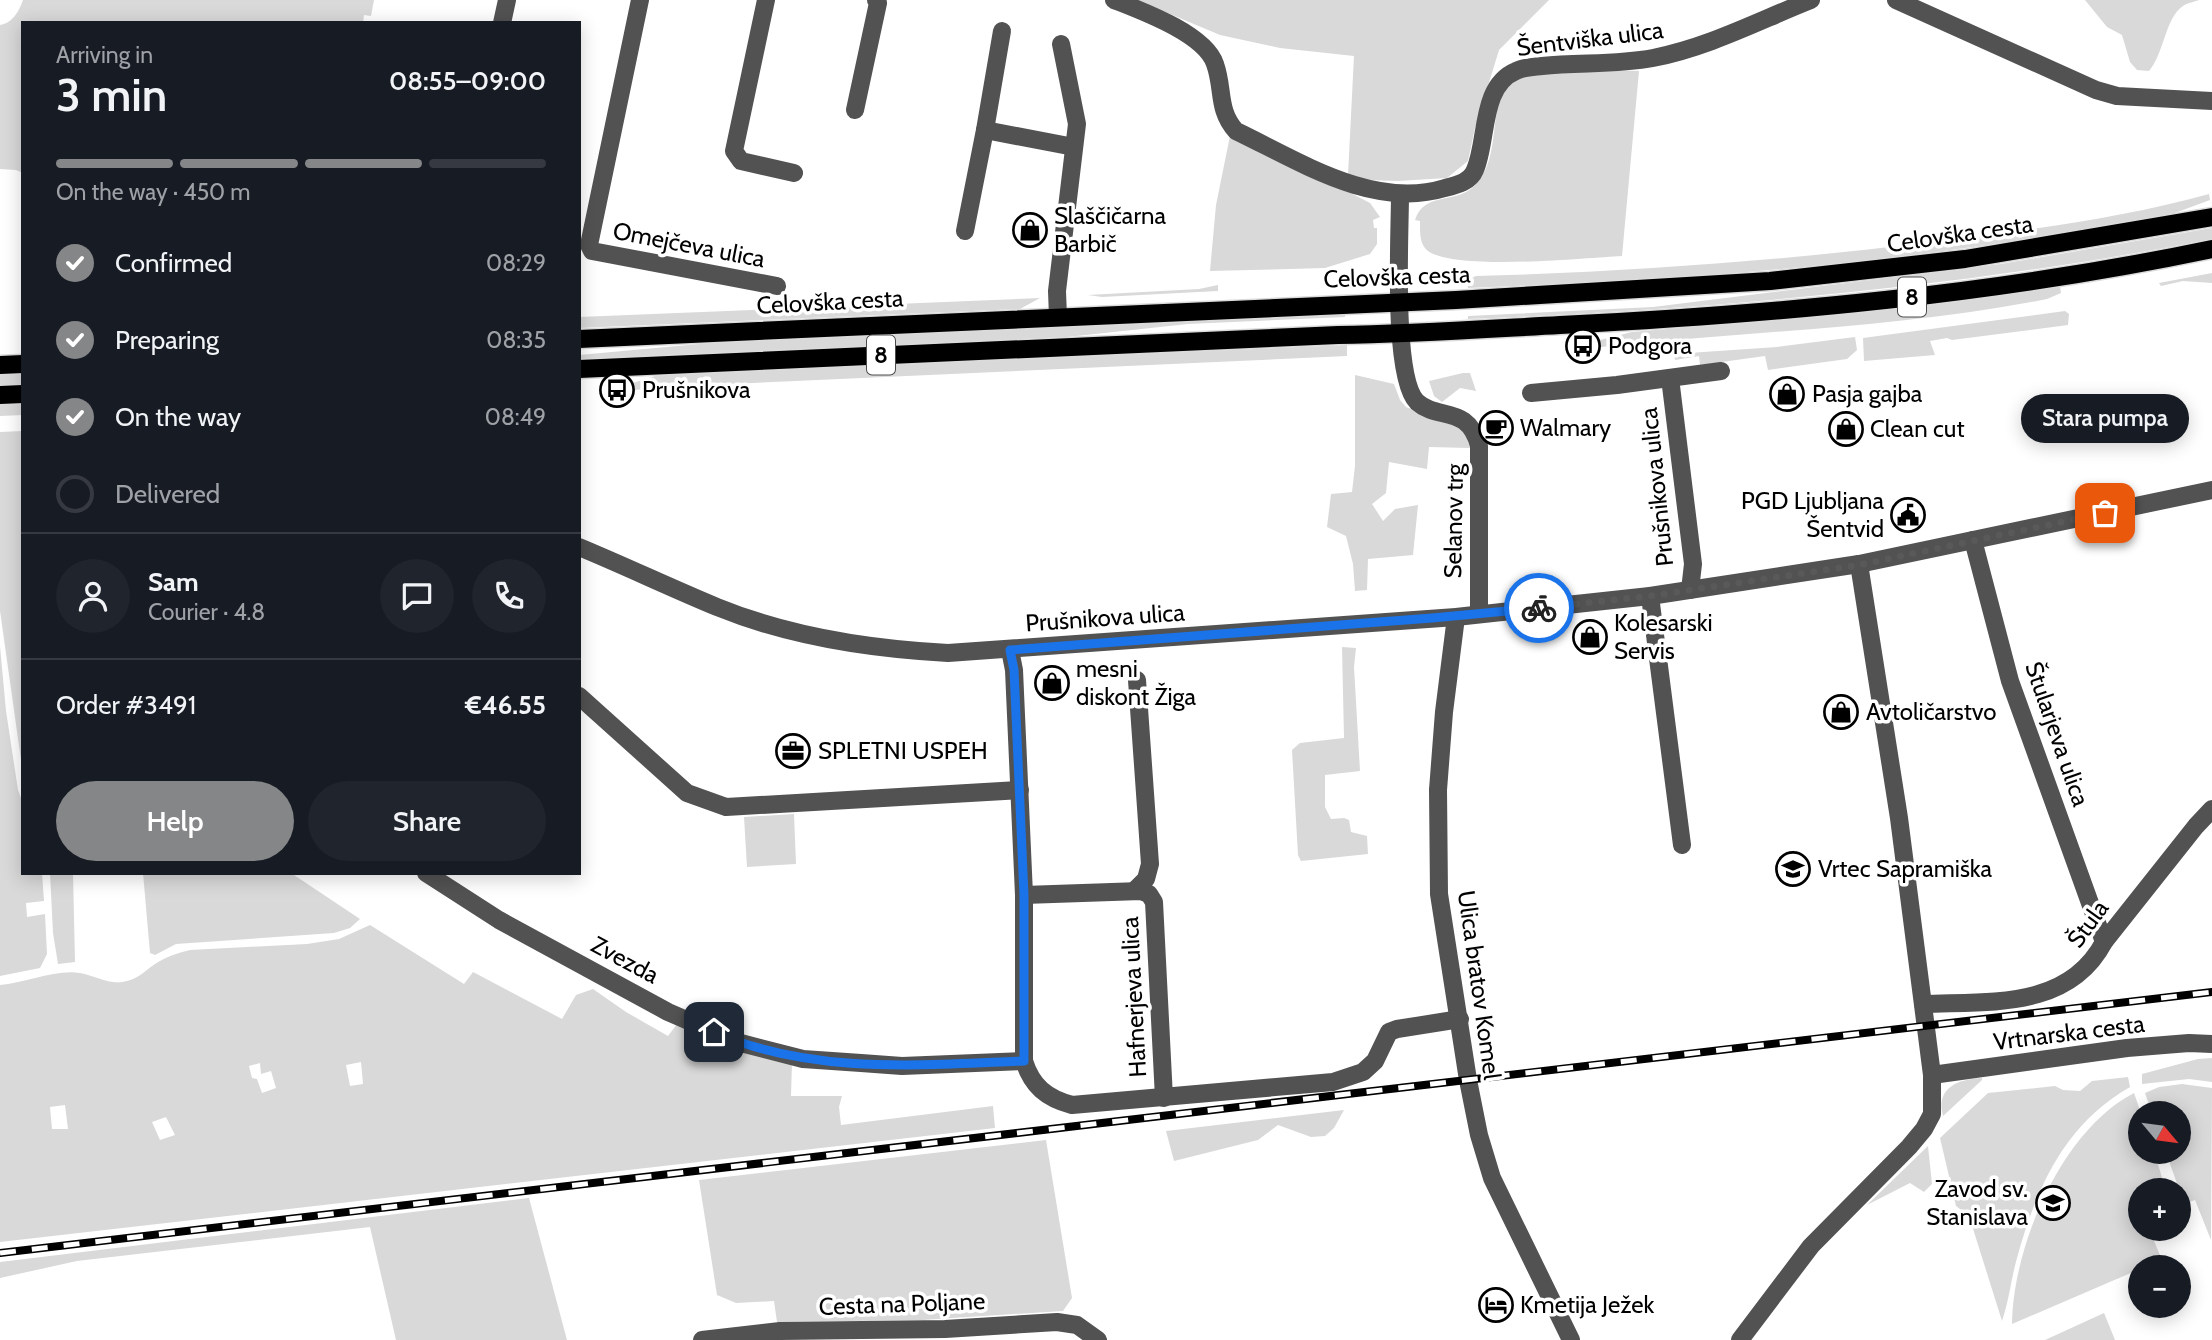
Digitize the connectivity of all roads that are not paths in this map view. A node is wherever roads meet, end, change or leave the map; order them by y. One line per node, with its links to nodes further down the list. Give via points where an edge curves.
1 (507, 0): 8 (street)
2 (639, 0): 20 (street, Omejčeva ulica, via 589,245 592,251)
3 (766, 0): 15 (street, via 734,151 741,161)
4 (876, 0): 12 (street)
5 (1114, 0): 16 (street, via 1193,37 1215,61 1226,120 1236,131 1325,174)
6 (1811, 0): 16 (street, Šentviška ulica, via 1737,33 1676,53 1627,62 1518,69 1496,89 1471,177 1436,191)
7 (1896, 0): 11 (street, via 2096,90 2117,96)
8 (502, 21)
9 (1002, 31): 13 (street)
10 (1061, 44): 14 (street, via 1077,124)
11 (2212, 100)
12 (855, 110)
13 (985, 130): 14 (street); 18 (street)
14 (1074, 147): 22 (street)
15 (793, 173)
16 (1400, 195): 21 (street, Selanov trg)
17 (2212, 217): 21 (main road, Celovška cesta / 8, via 1965,259 1770,282)
18 (965, 231)
19 (2212, 249): 23 (main road, 8, via 1896,299 1741,314)
20 (777, 286)
21 (1399, 301): 22 (main road, Celovška cesta / 8); 23 (street, Selanov trg)
22 (1058, 317): 24 (main road, Celovška cesta / 8)
23 (1399, 334): 27 (main road, 8); 39 (street, Selanov trg, via 1411,393 1419,404 1465,421 1476,434 1480,458)
24 (581, 338)
25 (21, 364): 26 (main road)
26 (0, 365)
27 (581, 369)
28 (1721, 371): 29 (street)
29 (1670, 378): 30 (street); 37 (street, Prušnikova ulica, via 1693,564)
30 (1531, 393)
31 (21, 394): 32 (main road)
32 (0, 395)
33 (2212, 490): 34 (street, Prušnikova ulica)
34 (1973, 540): 36 (street, Prušnikova ulica); 50 (street, Štularjeva ulica, via 2010,681)
35 (581, 548): 41 (street, Prušnikova ulica, via 718,607 830,639 916,652)
36 (1859, 565): 37 (street, Prušnikova ulica); 51 (street)
37 (1690, 590): 38 (street, Prušnikova ulica)
38 (1650, 596): 39 (street, Prušnikova ulica); 46 (street, Prušnikova ulica)
39 (1479, 614): 40 (street, Prušnikova ulica)
40 (1456, 617): 41 (street, Prušnikova ulica); 52 (street, Ulica bratov Komel, via 1438,790 1439,894)
41 (1010, 650): 44 (street)
42 (1137, 680): 48 (street, via 1150,864 1146,878)
43 (581, 698): 44 (street, via 687,793 726,807)
44 (1020, 790): 49 (street)
45 (2212, 809): 50 (street, Štula)
46 (1682, 845)
47 (429, 875): 54 (street, Zvezda, via 499,920 668,1012 737,1042 803,1059 850,1063 902,1066)
48 (1134, 891): 49 (street, Hafnerjeva ulica); 56 (street, Hafnerjeva ulica, via 1149,894 1154,902)
49 (1024, 895): 54 (street)
50 (2104, 942): 51 (street, Štula, via 2083,972 2042,994)
51 (1923, 1004): 55 (street)
52 (1460, 1019): 56 (street, Hafnerjeva ulica, via 1389,1032 1375,1061 1363,1072 1333,1082); 59 (street, Ulica bratov Komel, via 1473,1108 1492,1178)
53 (2212, 1044): 55 (street, Vrtnarska cesta, via 2127,1048)
54 (1024, 1061): 56 (street, Hafnerjeva ulica, via 1031,1081 1059,1102)
55 (1932, 1075): 60 (street, via 1932,1114 1924,1129 1811,1246)
56 (1164, 1098)
57 (702, 1340): 58 (street, Cesta na Poljane, via 780,1331 1057,1322 1077,1325)
58 (1098, 1340)
59 (1571, 1340)
60 (1740, 1340)

